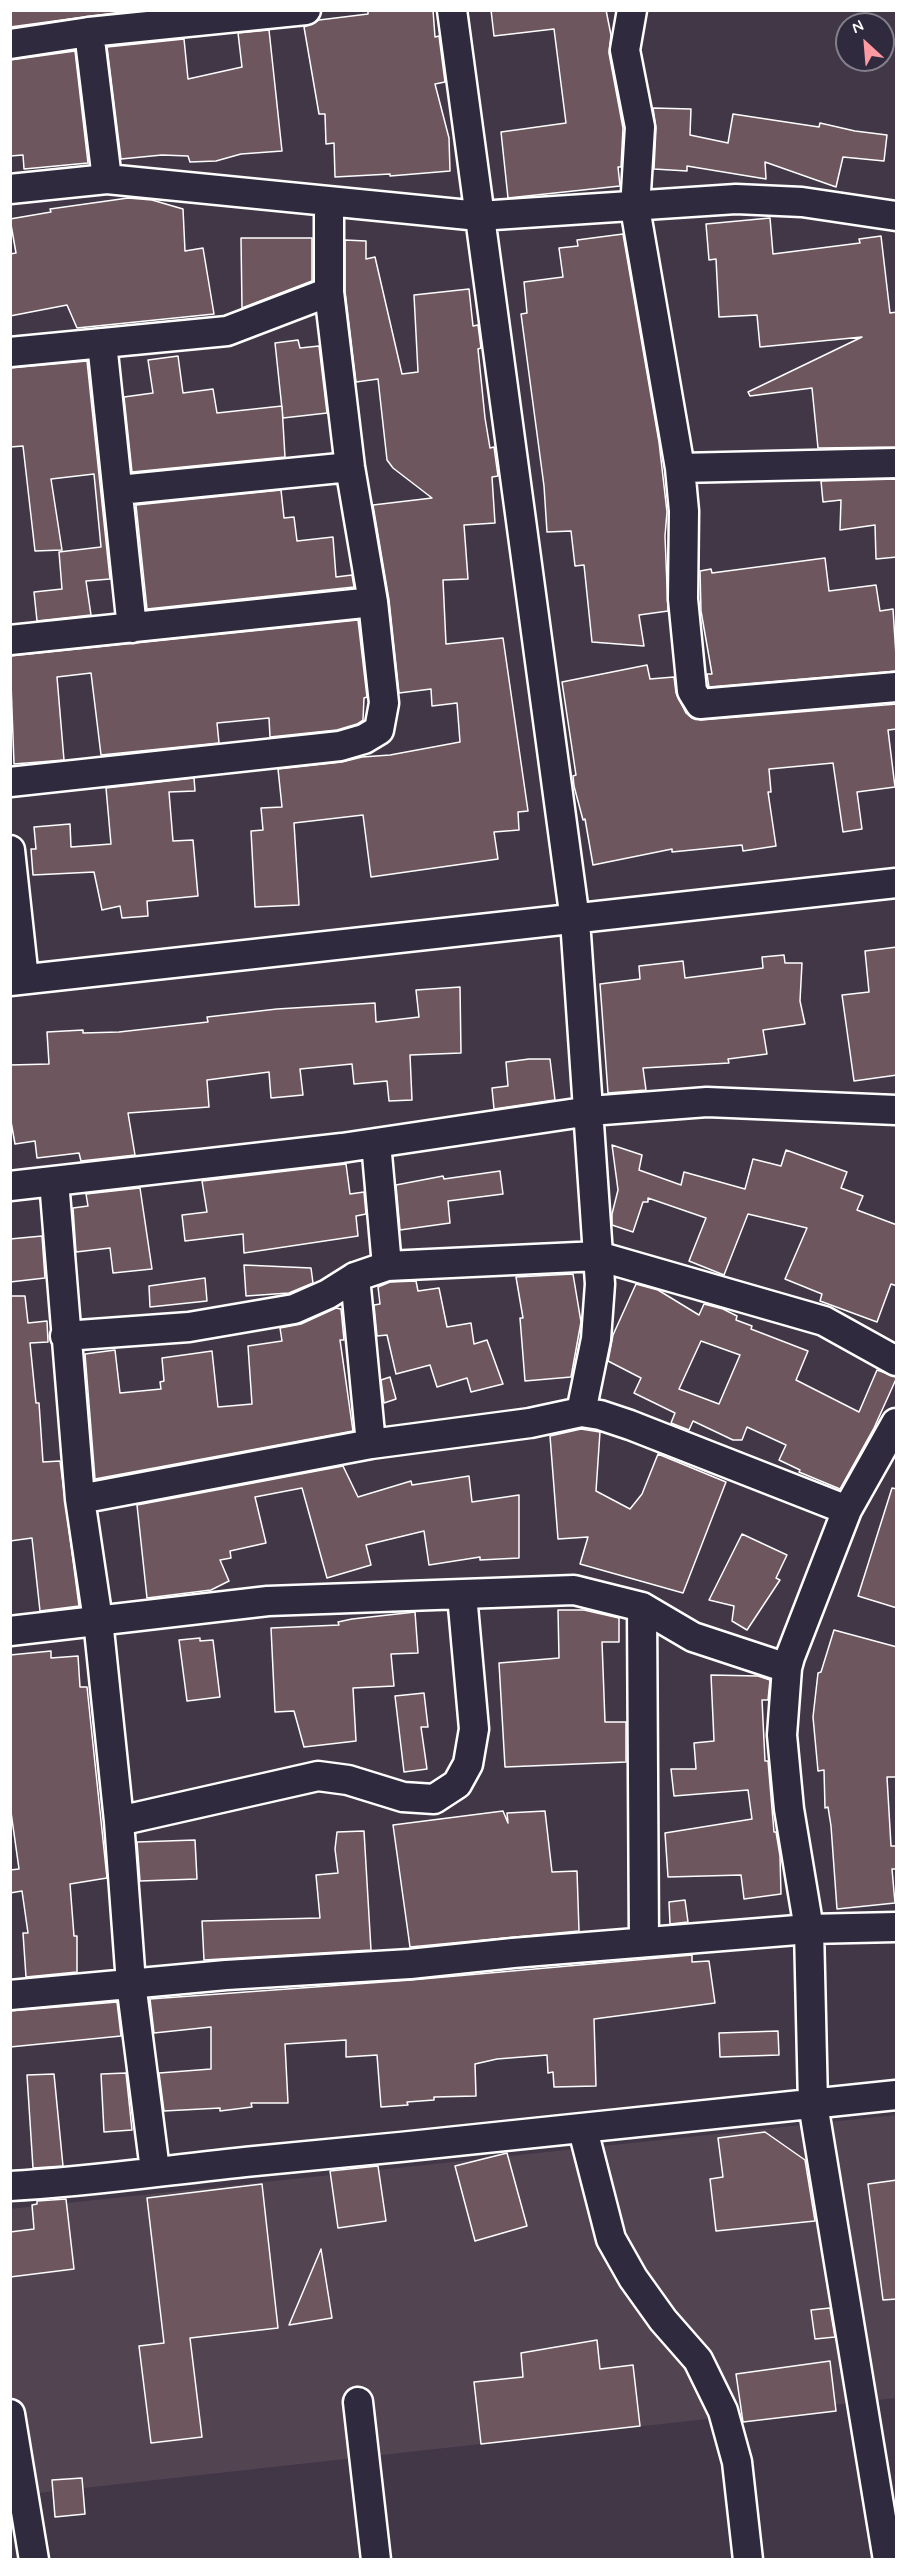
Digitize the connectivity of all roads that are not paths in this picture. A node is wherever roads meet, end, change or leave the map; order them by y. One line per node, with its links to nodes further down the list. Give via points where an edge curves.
1 (306, 10): 4 (street)
2 (452, 10): 10 (street)
3 (632, 10): 9 (street, via 625,50 640,127)
4 (89, 32): 5 (street); 6 (street)
5 (10, 44)
6 (107, 178): 7 (street); 8 (street)
7 (10, 189)
8 (329, 202): 10 (street); 12 (street)
9 (634, 208): 10 (street); 11 (street, via 747,200 802,202); 17 (street)
10 (479, 216): 26 (street)
11 (897, 216)
12 (329, 292): 13 (street, via 227,331); 16 (street)
13 (102, 343): 14 (street); 18 (street)
14 (10, 352)
15 (897, 463): 17 (street)
16 (350, 467): 18 (street); 19 (street)
17 (680, 468): 22 (street, via 684,511 683,599 692,691 700,704)
18 (119, 490): 20 (street)
19 (373, 602): 20 (street); 23 (street, via 384,703 380,730 364,739 340,746)
20 (132, 628): 21 (street)
21 (10, 640)
22 (897, 687)
23 (10, 782)
24 (10, 850): 27 (street)
25 (897, 883): 26 (street)
26 (575, 920): 27 (street); 28 (street)
27 (17, 980)
28 (590, 1111): 29 (street, via 706,1102); 30 (street); 33 (street)
29 (894, 1112)
30 (376, 1143): 31 (street); 34 (street)
31 (54, 1181): 32 (street); 36 (street)
32 (10, 1186)
33 (598, 1256): 34 (street); 37 (street, via 824,1321); 38 (street, via 600,1305)
34 (387, 1266): 35 (street)
35 (355, 1277): 36 (street, via 294,1309 189,1327); 40 (street)
36 (65, 1336): 41 (street)
37 (897, 1361)
38 (581, 1412): 40 (street, via 530,1423); 42 (street, via 630,1425)
39 (897, 1423): 42 (street)
40 (371, 1444): 41 (street)
41 (80, 1499): 45 (street)
42 (847, 1510): 47 (street)
43 (462, 1595): 44 (street, via 574,1590); 45 (street, via 268,1601); 48 (street, via 474,1729 468,1764 457,1784 434,1799 403,1797 348,1780 318,1776)
44 (642, 1607): 47 (street, via 693,1637); 51 (street)
45 (98, 1620): 46 (street); 48 (street)
46 (10, 1631)
47 (787, 1668): 50 (street, via 782,1735 789,1809)
48 (119, 1821): 52 (street)
49 (897, 1928): 50 (street)
50 (809, 1929): 51 (street); 55 (street)
51 (644, 1942): 52 (street, via 410,1964)
52 (131, 1983): 53 (street); 57 (street)
53 (10, 1995)
54 (897, 2095): 55 (street)
55 (813, 2104): 56 (street); 64 (street)
56 (583, 2130): 57 (street); 63 (street, via 611,2239 663,2320 698,2360 723,2411 737,2462)
57 (154, 2170): 58 (street)
58 (10, 2186)
59 (358, 2402): 62 (street)
60 (10, 2414): 61 (street)
61 (34, 2559)
62 (376, 2559)
63 (748, 2559)
64 (888, 2559)

